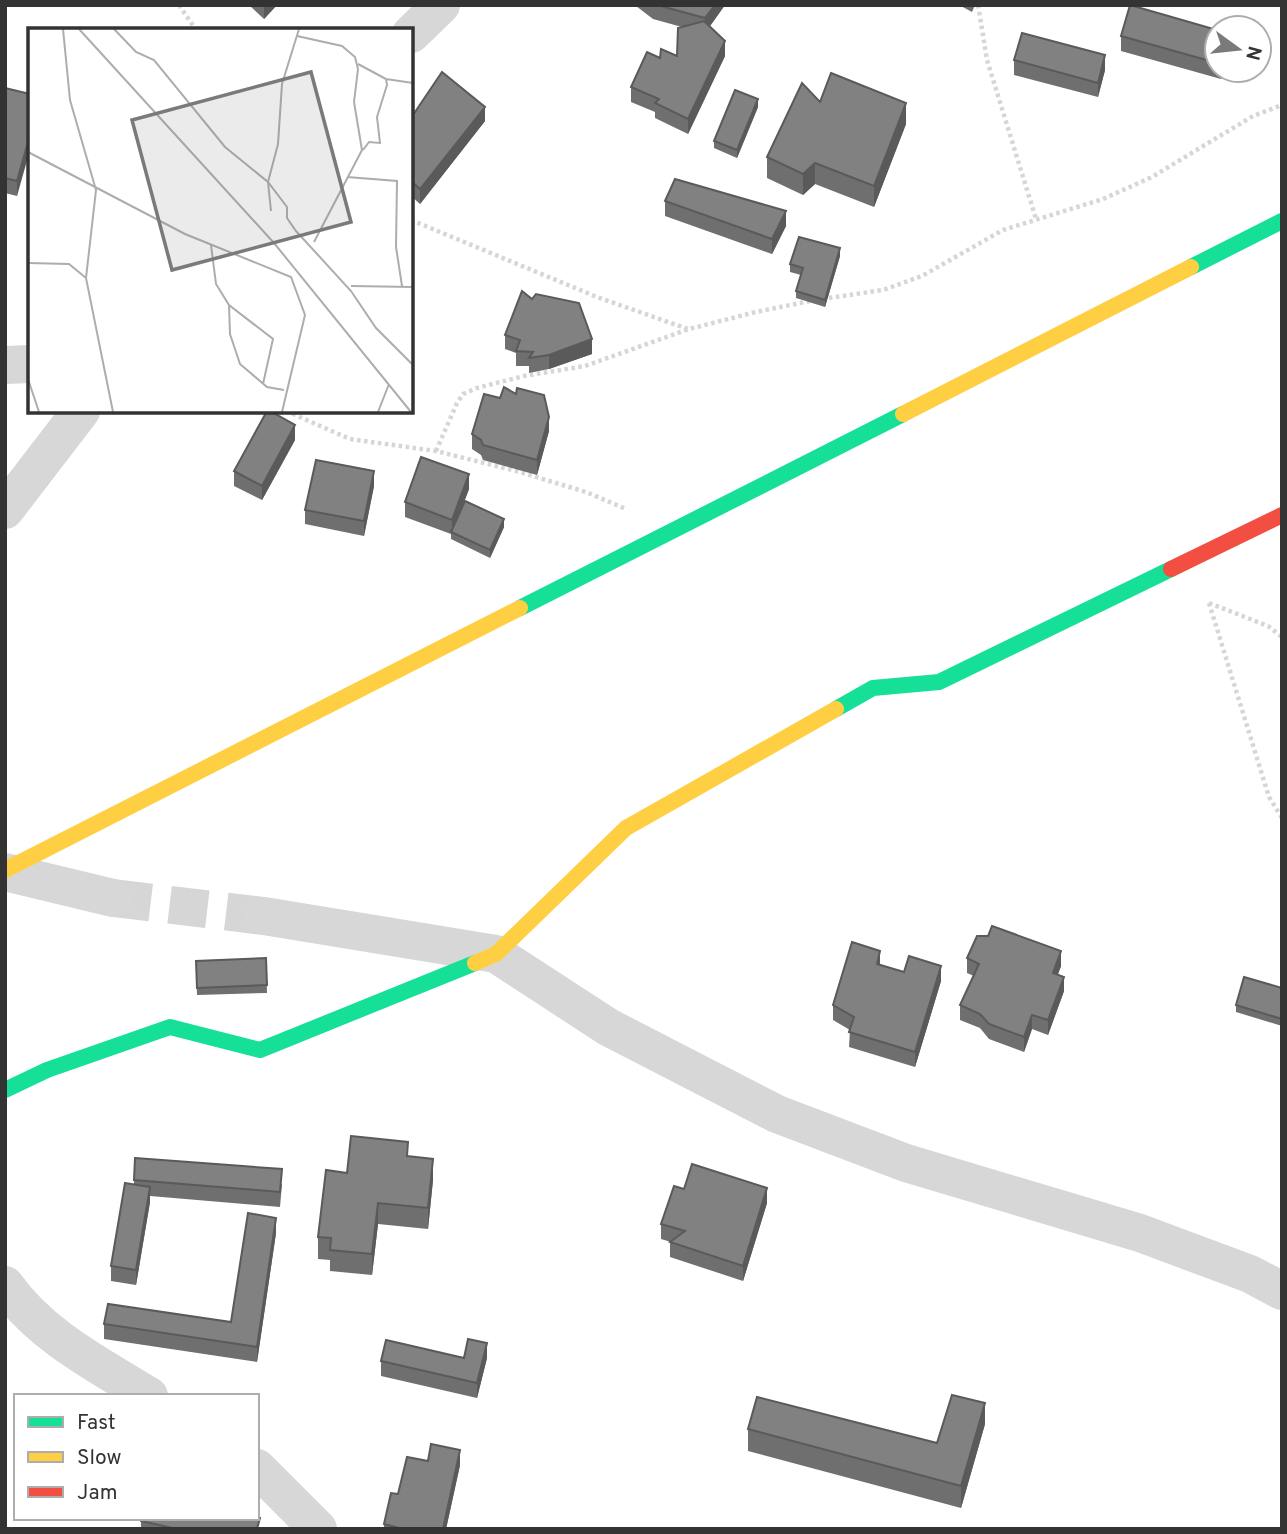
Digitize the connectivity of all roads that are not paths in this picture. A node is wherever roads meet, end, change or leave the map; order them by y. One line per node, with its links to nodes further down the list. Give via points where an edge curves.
1 (441, 5): 2 (street)
2 (413, 32)
3 (1282, 221): 9 (street)
4 (5, 365): 5 (street)
5 (28, 365)
6 (79, 413): 7 (street)
7 (5, 510)
8 (1282, 514): 12 (street, via 939,682 873,688 626,828)
9 (5, 871): 10 (street)
10 (113, 898)
11 (264, 916): 12 (street)
12 (496, 954): 13 (street, via 260,1050 170,1027 47,1070); 15 (street, via 608,1027 777,1114 906,1163 1140,1233 1250,1274)
13 (5, 1090)
14 (5, 1285): 16 (street, via 44,1328)
15 (1282, 1291)
16 (146, 1394)
17 (259, 1470): 18 (street)
18 (317, 1529)

